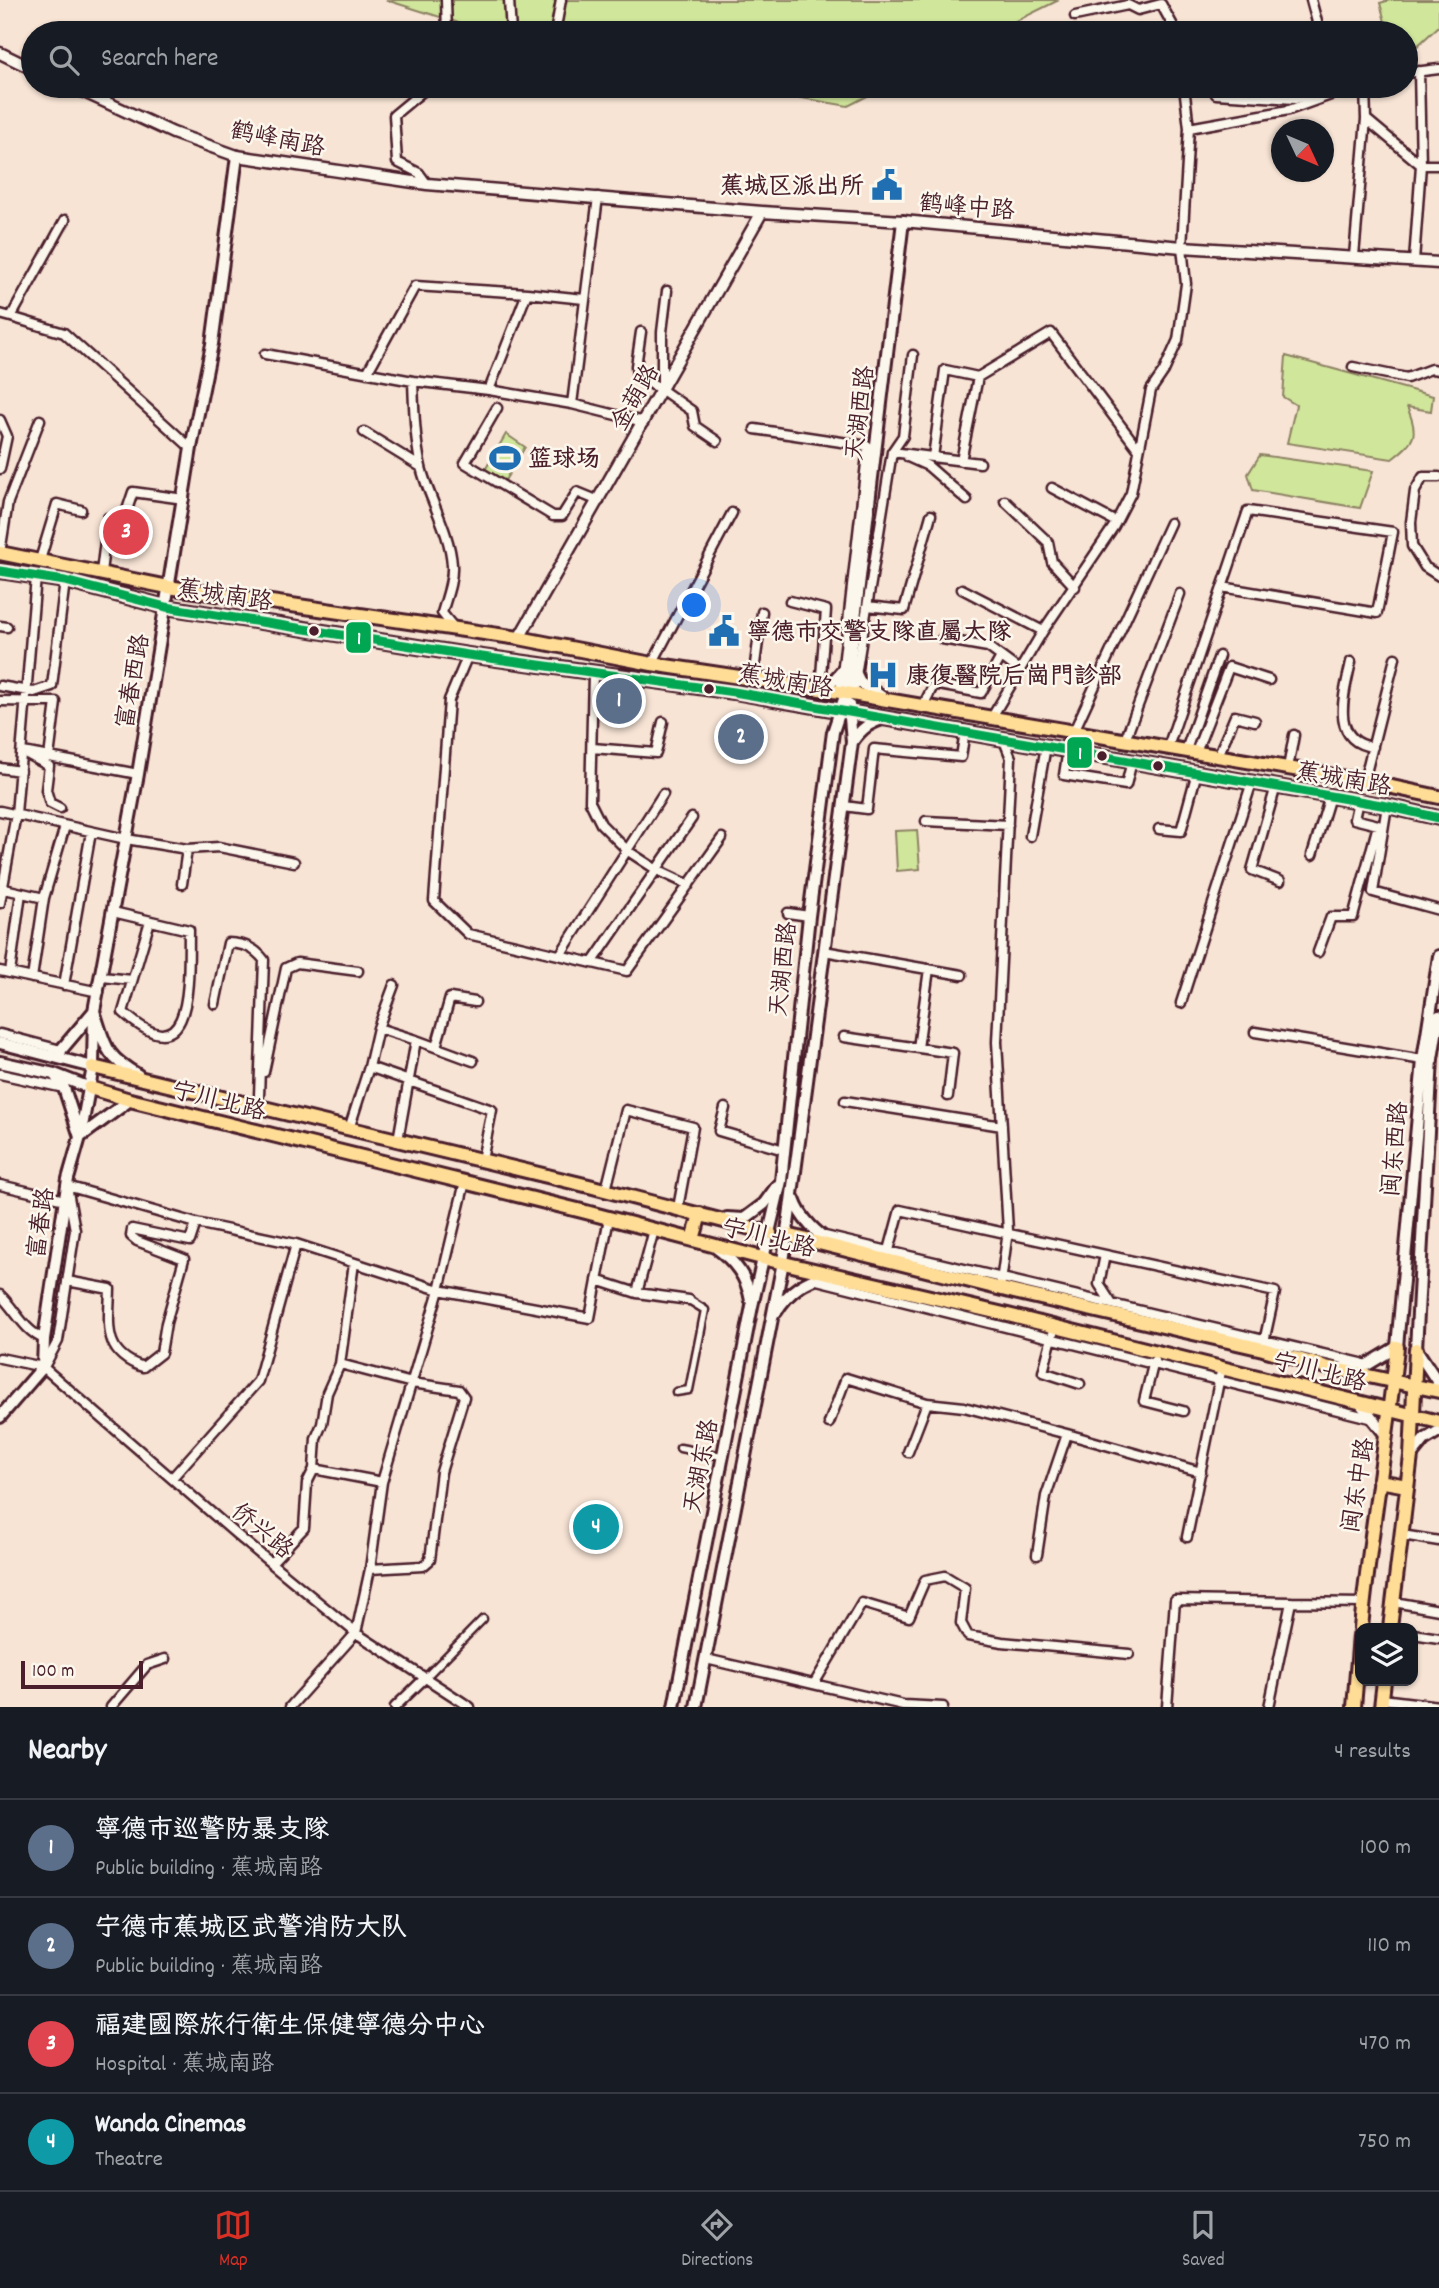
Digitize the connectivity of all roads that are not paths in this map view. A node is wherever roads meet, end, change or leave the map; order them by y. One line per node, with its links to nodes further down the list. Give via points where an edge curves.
1 (446, 0): 6 (street)
2 (509, 0): 7 (street)
3 (561, 0): 8 (street)
4 (1311, 0): 10 (street)
5 (1075, 16): 9 (street, via 1128,5 1138,10 1161,4)
6 (447, 21)
7 (510, 21)
8 (557, 21)
9 (1170, 21)
10 (1317, 21)
11 (0, 53): 12 (street)
12 (21, 63)
13 (1439, 69): 14 (street)
14 (1419, 71): 26 (street)
15 (97, 98): 25 (street, 鹤峰南路)
16 (415, 98): 28 (street, via 394,115 397,162 419,173)
17 (1185, 98): 24 (street)
18 (1279, 98): 22 (street)
19 (1299, 98): 22 (street)
20 (1322, 98): 24 (street, via 1289,110)
21 (1365, 98): 23 (street)
22 (1295, 99)
23 (1366, 119): 26 (street); 35 (street)
24 (1189, 128): 34 (street)
25 (237, 156): 28 (street, 鹤峰南路); 61 (main road, 富春西路, via 212,344)
26 (1421, 165): 27 (street); 36 (street)
27 (1439, 165)
28 (427, 184): 29 (street, 鹤峰南路)
29 (490, 188): 30 (street, 鹤峰中路)
30 (598, 197): 31 (street, 鹤峰中路); 40 (street)
31 (762, 212): 33 (street, 鹤峰中路); 52 (street, 金葫路)
32 (65, 220): 42 (street)
33 (903, 221): 34 (street, 鹤峰中路); 104 (main road, 天湖西路)
34 (1182, 247): 35 (street, 鹤峰中路); 62 (street, via 1186,284 1178,340 1151,390)
35 (1354, 257): 36 (street, 鹤峰中路)
36 (1414, 261): 37 (street, 鹤峰中路)
37 (1439, 263)
38 (667, 291): 52 (street)
39 (527, 293): 40 (street); 48 (street, via 415,286); 51 (street)
40 (584, 299): 53 (street)
41 (0, 314): 42 (street)
42 (12, 317): 61 (street, via 64,333)
43 (641, 332): 52 (street, via 637,376)
44 (265, 354): 48 (street)
45 (913, 355): 63 (street, via 903,436)
46 (1353, 367): 47 (street, via 1407,378)
47 (1439, 370)
48 (367, 373): 50 (street)
49 (978, 377): 62 (street, via 1051,333); 64 (street, via 945,370); 65 (street)
50 (413, 381): 51 (street); 67 (street)
51 (489, 390): 53 (street)
52 (662, 390): 57 (street, 金葫路); 60 (street, via 692,411 695,426)
53 (572, 404): 57 (street)
54 (498, 408): 74 (street, via 465,463 553,516 562,516 577,492)
55 (0, 420): 68 (street, via 7,436)
56 (40, 420): 80 (street, via 8,502)
57 (644, 422): 74 (street, 金葫路)
58 (755, 429): 108 (street, via 868,446)
59 (364, 432): 67 (street)
60 (717, 441)
61 (191, 448): 71 (main road, 富春西路)
62 (1139, 450): 78 (street, via 1131,493)
63 (895, 453): 64 (street); 72 (street, via 928,466); 93 (street)
64 (933, 457): 65 (street)
65 (961, 461): 66 (street)
66 (980, 463)
67 (421, 467): 96 (street, via 452,565 442,613)
68 (0, 469)
69 (1439, 477): 84 (street, via 1423,477 1415,491 1411,522 1412,546 1425,567)
70 (1052, 488): 78 (street)
71 (184, 499): 83 (street, via 133,492 125,516 108,518); 87 (main road, 富春西路)
72 (967, 500)
73 (1005, 500): 88 (street, via 1048,542 1052,562)
74 (598, 501): 98 (street, 金葫路)
75 (81, 510): 81 (street, via 57,504)
76 (732, 513): 106 (street)
77 (931, 515): 93 (street, via 904,610)
78 (1116, 522): 88 (street)
79 (1170, 523): 128 (street)
80 (0, 553): 81 (main road, 蕉城南路)
81 (40, 560): 83 (main road, 蕉城南路)
82 (0, 571): 85 (main road, 蕉城南路)
83 (101, 572): 87 (main road, 蕉城南路)
84 (1439, 576)
85 (36, 577): 86 (main road, 蕉城南路); 115 (street)
86 (65, 581): 94 (main road, 蕉城南路); 115 (street, via 52,686)
87 (169, 587): 94 (main road, 富春西路); 96 (main road, 蕉城南路)
88 (1075, 587): 97 (street)
89 (1222, 587): 89 (street, via 1248,511 1393,532 1377,613); 135 (street)
90 (962, 589): 97 (street)
91 (1180, 594): 132 (street)
92 (790, 601): 114 (street, via 826,610)
93 (867, 606): 110 (street)
94 (166, 607): 100 (main road, 蕉城南路); 148 (main road, 富春西路)
95 (762, 612): 111 (street)
96 (455, 629): 98 (main road, 蕉城南路)
97 (1043, 631): 107 (street)
98 (519, 638): 106 (main road, 蕉城南路)
99 (942, 639): 102 (street, via 988,647)
100 (468, 655): 109 (main road, 蕉城南路); 190 (street, via 450,700 434,901 468,933)
101 (1219, 656): 139 (street)
102 (1001, 657): 107 (street); 121 (street, via 981,693 934,684)
103 (1395, 658): 136 (street)
104 (850, 662): 108 (main road); 110 (main road); 116 (main road, 天湖西路)
105 (1351, 662): 136 (street, via 1341,715 1360,745)
106 (652, 664): 111 (main road, 蕉城南路)
107 (1019, 670): 124 (street)
108 (842, 672): 114 (main road); 116 (street)
109 (593, 674): 120 (main road, 蕉城南路); 137 (street)
110 (856, 675): 116 (street); 117 (main road)
111 (752, 679): 114 (main road, 蕉城南路)
112 (1269, 680): 139 (street, via 1228,667)
113 (0, 686): 115 (street)
114 (820, 689): 116 (main road, 蕉城南路)
115 (27, 690): 119 (street)
116 (846, 693): 117 (main road, 蕉城南路); 122 (main road)
117 (887, 700): 121 (main road, 蕉城南路)
118 (0, 701): 119 (street)
119 (26, 701): 140 (street); 142 (street, via 56,702)
120 (807, 704): 122 (main road, 蕉城南路); 129 (main road, via 824,711)
121 (923, 706): 124 (main road, 蕉城南路)
122 (846, 711): 123 (main road, 蕉城南路); 129 (main road, 天湖西路); 133 (main road, 天湖西路)
123 (887, 717): 127 (main road, 蕉城南路); 133 (main road, via 869,723)
124 (992, 717): 128 (main road, 蕉城南路)
125 (1255, 720): 141 (street, via 1235,716)
126 (663, 722): 137 (street, via 656,752)
127 (965, 731): 131 (main road, 蕉城南路); 156 (street, via 961,757 874,749 867,809)
128 (1074, 731): 132 (main road, 蕉城南路)
129 (833, 732): 186 (main road, 天湖西路)
130 (1294, 735): 145 (street)
131 (1003, 738): 134 (main road, 蕉城南路); 164 (street, via 1011,758)
132 (1125, 740): 135 (main road, 蕉城南路)
133 (852, 742): 156 (main road, 天湖西路)
134 (1046, 746): 138 (main road, 蕉城南路); 168 (street)
135 (1168, 747): 139 (main road, 蕉城南路)
136 (1373, 747): 149 (street)
137 (592, 748): 172 (street, via 590,802 601,824)
138 (1068, 749): 143 (main road, 蕉城南路); 143 (street, via 1064,775 1126,785)
139 (1191, 751): 141 (main road, 蕉城南路)
140 (23, 752): 142 (street); 146 (street); 158 (street, via 49,766 46,790 50,803)
141 (1219, 756): 145 (main road, 蕉城南路)
142 (49, 757): 148 (street)
143 (1132, 761): 147 (main road, 蕉城南路)
144 (0, 768): 146 (street)
145 (1288, 768): 149 (main road, 蕉城南路)
146 (20, 771): 160 (street)
147 (1198, 772): 150 (main road, 蕉城南路); 166 (street, via 1181,831)
148 (138, 774): 170 (main road, 富春西路)
149 (1364, 781): 154 (main road, 蕉城南路)
150 (1252, 782): 151 (main road, 蕉城南路); 206 (street)
151 (1276, 786): 153 (main road, 蕉城南路); 176 (street, via 1252,870)
152 (663, 794): 172 (street)
153 (1330, 796): 155 (main road, 蕉城南路); 173 (street)
154 (1439, 797)
155 (1358, 801): 157 (main road, 蕉城南路); 189 (street, via 1354,819 1378,824 1375,838 1353,917 1331,917)
156 (844, 806): 188 (main road, 天湖西路)
157 (1387, 806): 162 (main road, 蕉城南路); 183 (street, via 1373,892)
158 (60, 808)
159 (0, 811): 160 (street)
160 (16, 814): 165 (street); 179 (street)
161 (692, 818): 175 (street)
162 (1439, 818)
163 (926, 821): 164 (street)
164 (1008, 825): 234 (street, via 998,1042)
165 (65, 826): 167 (street); 181 (street)
166 (1159, 829)
167 (91, 832): 170 (street); 201 (street)
168 (1030, 836)
169 (722, 838): 178 (street)
170 (126, 839): 171 (street); 184 (main road, 富春西路)
171 (187, 849): 174 (street, via 219,847); 177 (street)
172 (628, 851): 175 (street); 190 (street)
173 (1311, 855)
174 (294, 862)
175 (657, 870): 178 (street); 192 (street)
176 (1280, 881)
177 (182, 884)
178 (689, 885): 192 (street, via 627,971)
179 (1, 889): 180 (street); 182 (street)
180 (21, 893): 181 (street); 196 (street)
181 (44, 898): 198 (street)
182 (0, 903)
183 (1439, 910)
184 (113, 912): 187 (street); 199 (main road, 富春西路)
185 (788, 913): 186 (street)
186 (809, 916): 238 (main road, 天湖西路)
187 (150, 920): 200 (street); 200 (street, via 189,930 187,1003 173,1031 161,1034 140,1028 123,1012)
188 (824, 951): 193 (street); 241 (main road, 天湖西路)
189 (1318, 952)
190 (561, 956): 192 (street)
191 (1439, 956): 218 (main road, 闽东西路)
192 (592, 963)
193 (929, 969): 197 (street); 216 (street)
194 (0, 971): 196 (street)
195 (358, 971): 231 (street, via 297,962 286,968)
196 (10, 973): 198 (street)
197 (962, 975)
198 (32, 978): 201 (street)
199 (102, 978): 200 (street); 203 (main road, 富春西路)
200 (132, 980)
201 (64, 985): 203 (street)
202 (394, 985): 209 (street)
203 (99, 992): 207 (main road, 富春西路)
204 (475, 1002): 215 (street, via 450,998)
205 (215, 1003): 231 (street, via 228,943 257,951 264,960)
206 (1181, 1003)
207 (94, 1012): 217 (main road); 221 (main road, 富春西路); 225 (main road, via 115,1061)
208 (1439, 1016): 218 (main road, 闽东西路)
209 (378, 1028): 213 (street); 222 (street)
210 (1255, 1032): 218 (street)
211 (0, 1034): 217 (street)
212 (844, 1037): 216 (street)
213 (416, 1040): 215 (street); 226 (street)
214 (0, 1043): 217 (main road)
215 (436, 1047): 219 (street)
216 (918, 1048): 229 (street, via 953,1053)
217 (61, 1054): 221 (main road)
218 (1431, 1059): 288 (main road, 闽东西路); 289 (main road, 闽东西路)
219 (473, 1061)
220 (0, 1062): 224 (main road)
221 (93, 1066): 225 (main road, 宁川北路); 227 (main road, 富春西路)
222 (369, 1067): 226 (street); 235 (street)
223 (0, 1074): 228 (street)
224 (54, 1074): 227 (main road); 228 (main road)
225 (144, 1078): 231 (main road, 宁川北路)
226 (408, 1080): 237 (street); 239 (street, via 492,1110)
227 (90, 1087): 230 (main road, 宁川北路); 236 (main road, 富春路)
228 (64, 1088): 236 (main road)
229 (948, 1096)
230 (130, 1100): 236 (main road); 243 (main road, 宁川北路)
231 (258, 1101): 235 (main road, 宁川北路)
232 (845, 1101): 234 (street)
233 (725, 1108): 238 (street, via 719,1131)
234 (1002, 1126): 256 (street)
235 (349, 1129): 237 (main road, 宁川北路)
236 (80, 1138): 245 (main road, 富春路)
237 (398, 1140): 239 (main road, 宁川北路)
238 (784, 1150): 240 (main road, 天湖西路)
239 (482, 1160): 246 (main road, 宁川北路)
240 (782, 1168): 241 (main road); 242 (main road, 天湖西路)
241 (796, 1170): 247 (main road, 天湖西路)
242 (781, 1181): 251 (main road, via 764,1204 744,1219); 255 (main road, 天湖西路)
243 (465, 1182): 252 (main road, 宁川北路); 275 (street)
244 (0, 1185): 248 (street)
245 (67, 1186): 248 (main road, 富春路); 253 (street); 273 (street, via 75,1230)
246 (606, 1190): 249 (main road, 宁川北路); 249 (street, via 626,1110 693,1127)
247 (792, 1194): 257 (main road, 天湖西路); 258 (main road, via 797,1211)
248 (65, 1200): 285 (main road, 富春路)
249 (678, 1208): 250 (main road, 宁川北路)
250 (701, 1214): 251 (main road, 宁川北路); 259 (main road)
251 (715, 1217): 255 (main road, 宁川北路)
252 (609, 1218): 254 (main road, 宁川北路); 271 (street)
253 (196, 1223): 260 (street); 273 (street, via 190,1241 132,1230 137,1241 184,1259 161,1353 143,1367 119,1356 114,1345 109,1327 110,1289)
254 (654, 1230): 259 (main road, 宁川北路); 276 (street)
255 (769, 1233): 257 (main road, 宁川北路); 266 (main road, 天湖东路)
256 (1007, 1234): 264 (street); 265 (street, via 900,1210); 274 (street)
257 (787, 1235): 262 (main road, 宁川北路); 267 (main road, 天湖东路)
258 (820, 1235): 262 (main road); 265 (street)
259 (693, 1240): 261 (main road, 宁川北路)
260 (296, 1244): 268 (street); 322 (street, via 258,1381)
261 (710, 1244): 266 (main road, 宁川北路); 280 (main road, via 732,1259 749,1290)
262 (837, 1248): 263 (main road, 宁川北路)
263 (864, 1255): 265 (main road, 宁川北路); 272 (main road)
264 (1105, 1255): 279 (street, via 1099,1284); 287 (street, via 1275,1292)
265 (888, 1256): 274 (main road, 宁川北路)
266 (762, 1258): 267 (main road, 宁川北路); 280 (main road, 天湖东路)
267 (783, 1262): 269 (main road, 宁川北路); 282 (main road, 天湖东路)
268 (354, 1263): 275 (street); 292 (street)
269 (830, 1273): 270 (main road); 272 (main road, 宁川北路)
270 (813, 1279): 282 (main road, via 795,1288); 286 (street)
271 (597, 1280): 275 (street, via 590,1318); 276 (street)
272 (858, 1280): 284 (main road, 宁川北路)
273 (67, 1281): 294 (street, via 58,1341)
274 (1001, 1284): 279 (street); 281 (main road, 宁川北路)
275 (439, 1290): 298 (street)
276 (637, 1293): 278 (street)
277 (0, 1295): 285 (street, via 20,1321)
278 (689, 1300): 303 (street, via 705,1310 689,1390)
279 (1111, 1303): 281 (street); 287 (street)
280 (752, 1306): 283 (main road, 天湖东路)
281 (1123, 1317): 287 (main road, 宁川北路)
282 (773, 1320): 283 (main road); 344 (main road, 天湖东路)
283 (750, 1321): 318 (main road, 天湖东路)
284 (1055, 1326): 286 (street); 290 (main road, 宁川北路)
285 (44, 1339): 294 (main road, 富春路)
286 (1051, 1340): 290 (street); 299 (street, via 1043,1373)
287 (1264, 1344): 293 (street); 295 (main road, 宁川北路)
288 (1396, 1347): 293 (main road); 297 (main road, 闽东中路)
289 (1416, 1349): 300 (main road); 301 (main road, 闽东中路)
290 (1155, 1357): 296 (main road, 宁川北路); 308 (street, via 1144,1401)
291 (0, 1358): 294 (street)
292 (340, 1364): 298 (street); 320 (street, via 327,1393)
293 (1367, 1365): 295 (main road)
294 (43, 1367): 310 (main road); 322 (street, 侨兴路)
295 (1329, 1368): 297 (main road, 宁川北路); 304 (main road)
296 (1221, 1374): 304 (main road, 宁川北路); 311 (street); 321 (street)
297 (1393, 1381): 301 (main road, 宁川北路); 307 (main road, 闽东中路)
298 (412, 1383): 324 (street); 331 (street, via 459,1390 464,1397 440,1472 430,1560 423,1566)
299 (1080, 1384)
300 (1439, 1384)
301 (1414, 1387): 302 (main road, 宁川北路); 309 (main road, 闽东中路)
302 (1439, 1391)
303 (676, 1392)
304 (1320, 1392): 305 (main road, 宁川北路)
305 (1360, 1402): 307 (main road, 宁川北路); 311 (main road)
306 (928, 1404): 312 (street, via 846,1378); 314 (street, via 964,1407); 317 (street)
307 (1390, 1410): 309 (main road, 宁川北路); 315 (main road, 闽东中路)
308 (1183, 1411)
309 (1412, 1415): 313 (main road, 宁川北路); 319 (main road, 闽东中路)
310 (0, 1417)
311 (1374, 1419): 315 (main road)
312 (829, 1423)
313 (1438, 1429): 319 (main road)
314 (1067, 1433): 321 (street); 329 (street, via 1046,1496)
315 (1386, 1436): 323 (main road, 闽东中路)
316 (680, 1448): 318 (street)
317 (908, 1452)
318 (722, 1456): 354 (main road, 天湖东路)
319 (1410, 1456): 325 (main road, 闽东中路)
320 (314, 1469): 324 (street); 330 (street, via 304,1496 304,1528)
321 (1201, 1472): 327 (street)
322 (172, 1478): 330 (street, 侨兴路)
323 (1379, 1481): 325 (main road); 334 (main road, 闽东中路)
324 (382, 1482): 331 (street)
325 (1407, 1486): 326 (main road, 闽东中路)
326 (1402, 1535): 328 (street); 333 (main road, 闽东中路)
327 (1187, 1537)
328 (1439, 1541)
329 (1037, 1555)
330 (271, 1563): 339 (street, 侨兴路)
331 (370, 1569): 339 (street)
332 (1291, 1602): 334 (street); 357 (street, via 1175,1600); 358 (street)
333 (1394, 1602): 335 (street); 338 (main road, 闽东中路)
334 (1363, 1603): 337 (main road, 闽东中路)
335 (1439, 1610)
336 (483, 1619): 345 (street)
337 (1361, 1623)
338 (1391, 1623)
339 (356, 1633): 345 (street, 侨兴路); 351 (street)
340 (1418, 1635): 341 (street)
341 (1439, 1638)
342 (1129, 1654): 346 (street, via 968,1636 961,1623 965,1588 945,1576 925,1580 909,1617 862,1603)
343 (165, 1659): 350 (street, via 147,1665)
344 (706, 1659): 346 (street); 355 (main road, 天湖东路)
345 (426, 1677): 352 (street); 353 (street, 侨兴路)
346 (814, 1684): 356 (street, via 903,1705)
347 (1356, 1686): 359 (main road)
348 (1381, 1703): 349 (street)
349 (1439, 1706)
350 (111, 1707)
351 (290, 1707)
352 (395, 1707)
353 (470, 1707)
354 (674, 1707)
355 (696, 1707)
356 (943, 1707)
357 (1167, 1707)
358 (1269, 1707)
359 (1354, 1707)

